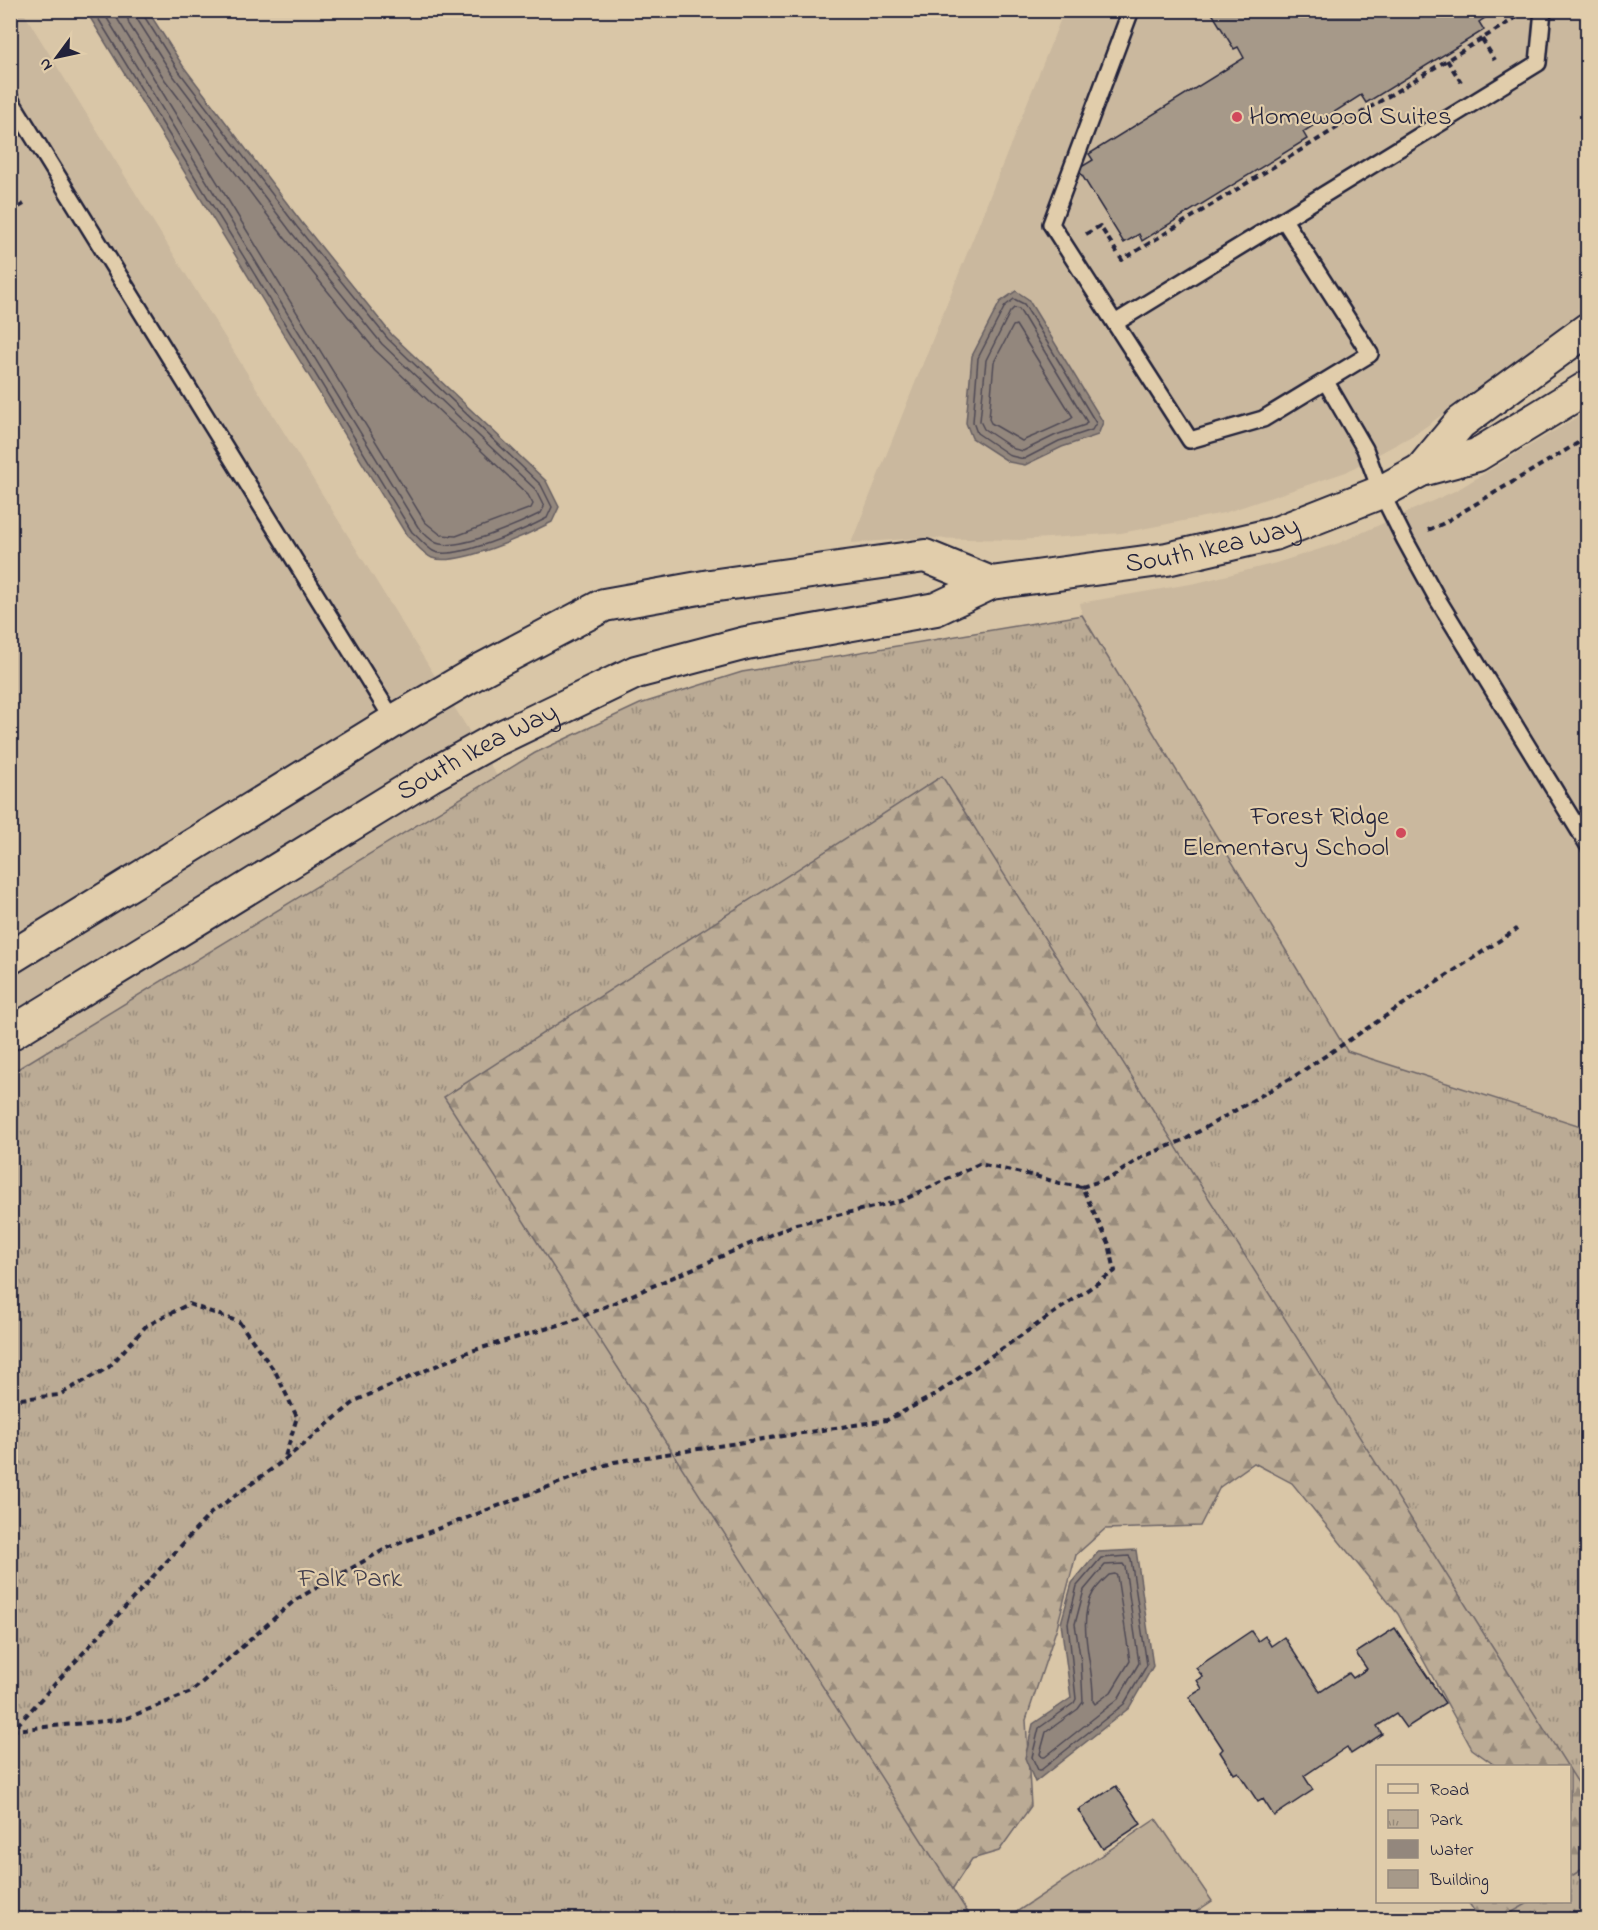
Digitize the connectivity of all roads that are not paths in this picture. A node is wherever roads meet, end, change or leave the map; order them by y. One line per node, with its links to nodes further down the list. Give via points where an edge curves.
1 (1131, 10): 5 (lane, via 1051,224)
2 (1543, 10): 4 (lane, via 1539,63)
3 (10, 99): 12 (lane)
4 (1284, 220): 5 (lane); 7 (lane, via 1370,354)
5 (1115, 323): 7 (lane, via 1190,440 1263,419)
6 (1587, 329): 9 (street, South Ikea Way, via 1460,423)
7 (1326, 382): 10 (lane, via 1365,449)
8 (1587, 387): 9 (street, South Ikea Way, via 1477,455)
9 (1421, 470): 10 (street, South Ikea Way)
10 (1381, 492): 11 (street, South Ikea Way, via 1274,534 1167,559); 13 (lane, via 1438,600)
11 (991, 583): 12 (street, via 925,556 604,605); 15 (street, South Ikea Way, via 936,609 746,643 636,672 430,776)
12 (394, 721): 14 (street)
13 (1587, 845)
14 (10, 958)
15 (10, 1034)

